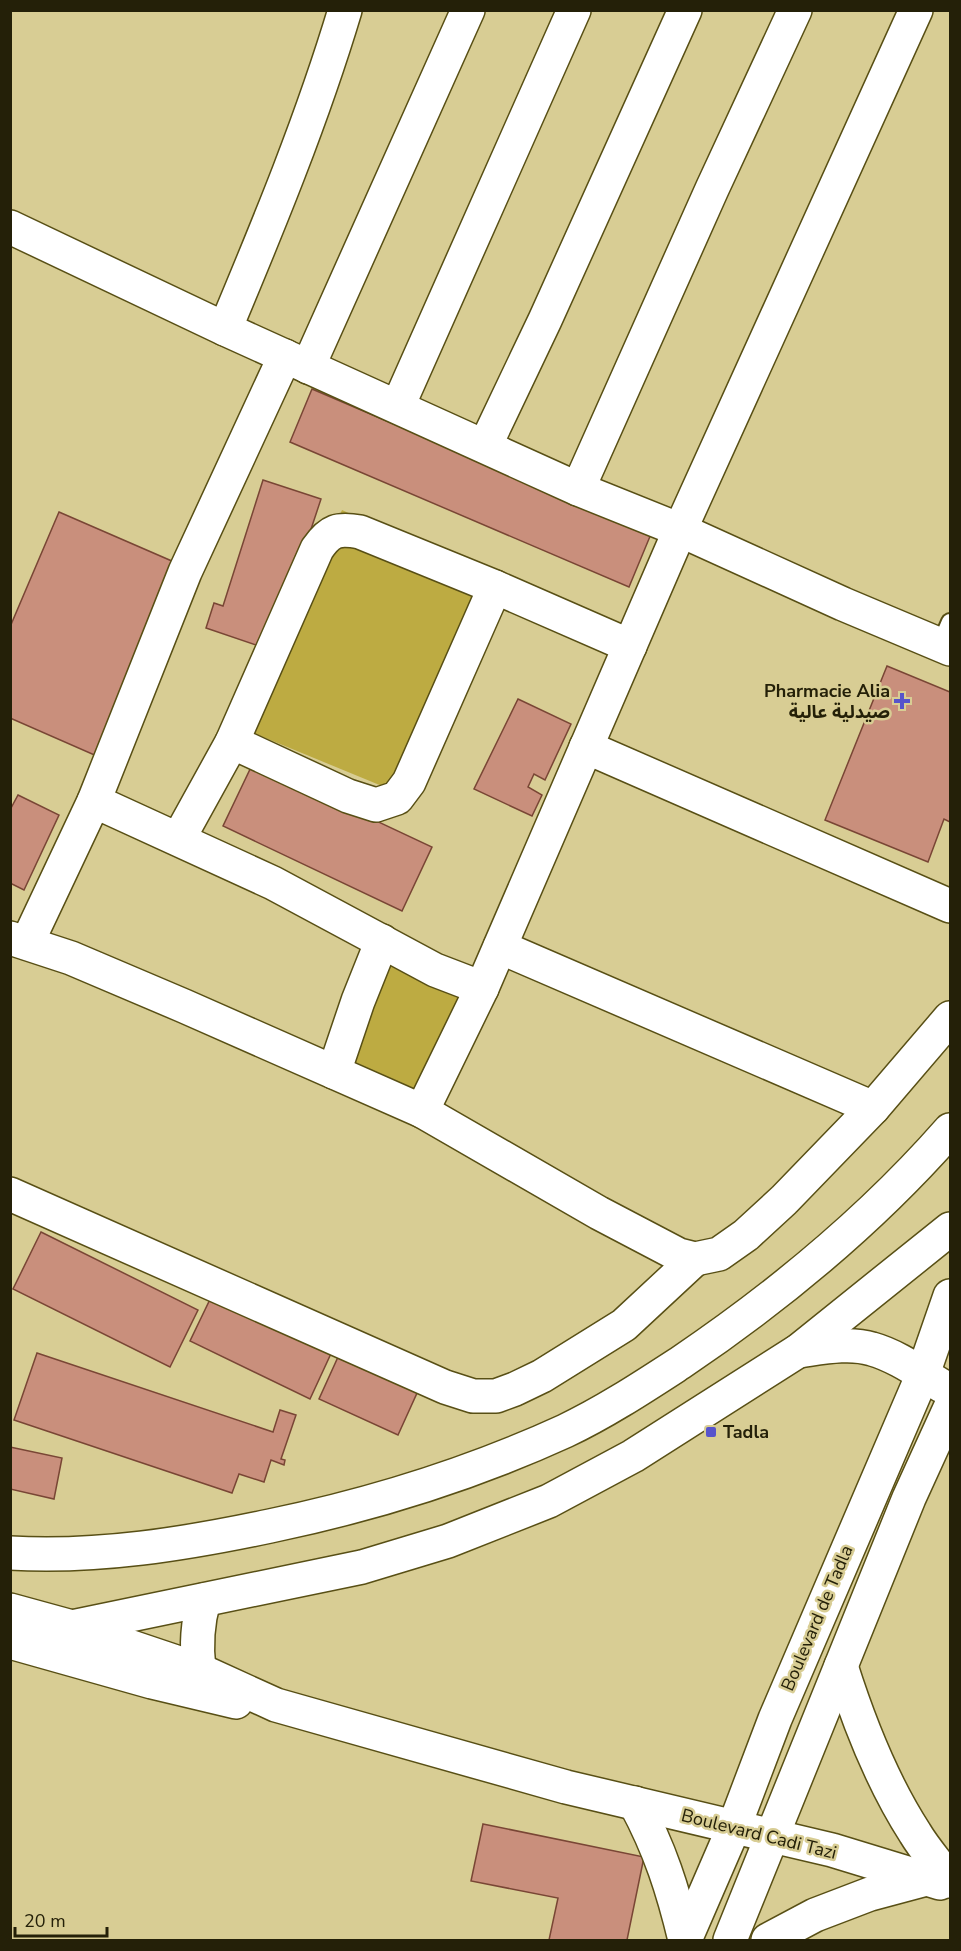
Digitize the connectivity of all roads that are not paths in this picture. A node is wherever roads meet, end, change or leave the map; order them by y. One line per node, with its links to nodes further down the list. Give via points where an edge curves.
1 (345, 10): 8 (street, via 286,184)
2 (468, 10): 9 (street)
3 (574, 10): 10 (street)
4 (685, 10): 11 (street)
5 (795, 10): 12 (street)
6 (916, 10): 13 (street)
7 (10, 227): 8 (street)
8 (225, 329): 9 (street)
9 (296, 361): 10 (street); 19 (street, via 185,572)
10 (398, 406): 11 (street)
11 (485, 446): 12 (street)
12 (578, 489): 13 (street)
13 (680, 530): 15 (street, via 843,604); 16 (street)
14 (495, 587): 16 (street); 17 (street, via 360,532 344,529 328,535 317,549); 17 (street, via 409,782 397,798 376,805 348,796)
15 (947, 639)
16 (630, 646): 18 (street)
17 (232, 742): 20 (street)
18 (586, 747): 21 (street); 24 (street)
19 (94, 801): 20 (street); 22 (street)
20 (179, 838): 23 (street)
21 (951, 906)
22 (19, 941): 27 (street, via 81,962)
23 (382, 941): 25 (street, via 435,970); 27 (street)
24 (500, 947): 25 (street); 28 (street)
25 (482, 988): 29 (street)
26 (951, 1018): 28 (street)
27 (334, 1072): 29 (street)
28 (873, 1108): 33 (street, via 746,1235 719,1254)
29 (422, 1111): 33 (street, via 599,1213 679,1255)
30 (951, 1130): 39 (street, via 846,1235 783,1288 663,1374 566,1430 414,1490 316,1516 179,1544 115,1551)
31 (10, 1194): 33 (street, via 473,1396 496,1396 515,1389 600,1341 624,1325)
32 (951, 1229): 35 (street)
33 (695, 1259)
34 (951, 1296): 36 (street, Boulevard de Tadla)
35 (798, 1351): 36 (street, via 840,1346 871,1349); 40 (street, via 633,1456 549,1501 448,1541 362,1567)
36 (923, 1374): 37 (street); 49 (street, Boulevard de Tadla, via 775,1719)
37 (951, 1390)
38 (951, 1408): 45 (street, via 909,1498)
39 (10, 1553)
40 (204, 1600): 42 (street); 46 (street, via 196,1648)
41 (10, 1610): 42 (street)
42 (72, 1627): 43 (street); 46 (street)
43 (10, 1637)
44 (10, 1642): 47 (street, via 203,1695)
45 (841, 1665): 50 (street); 51 (street, via 857,1716 886,1779)
46 (200, 1670): 47 (street)
47 (276, 1705): 48 (street, Boulevard Cadi Tazi)
48 (635, 1803): 49 (street, Boulevard Cadi Tazi); 52 (street, via 664,1864)
49 (734, 1827): 50 (street, Boulevard Cadi Tazi); 52 (street, Boulevard de Tadla)
50 (772, 1836): 51 (street, Boulevard Cadi Tazi); 53 (street)
51 (942, 1882): 54 (street, via 870,1894 815,1915)
52 (685, 1941)
53 (730, 1941)
54 (768, 1941)

